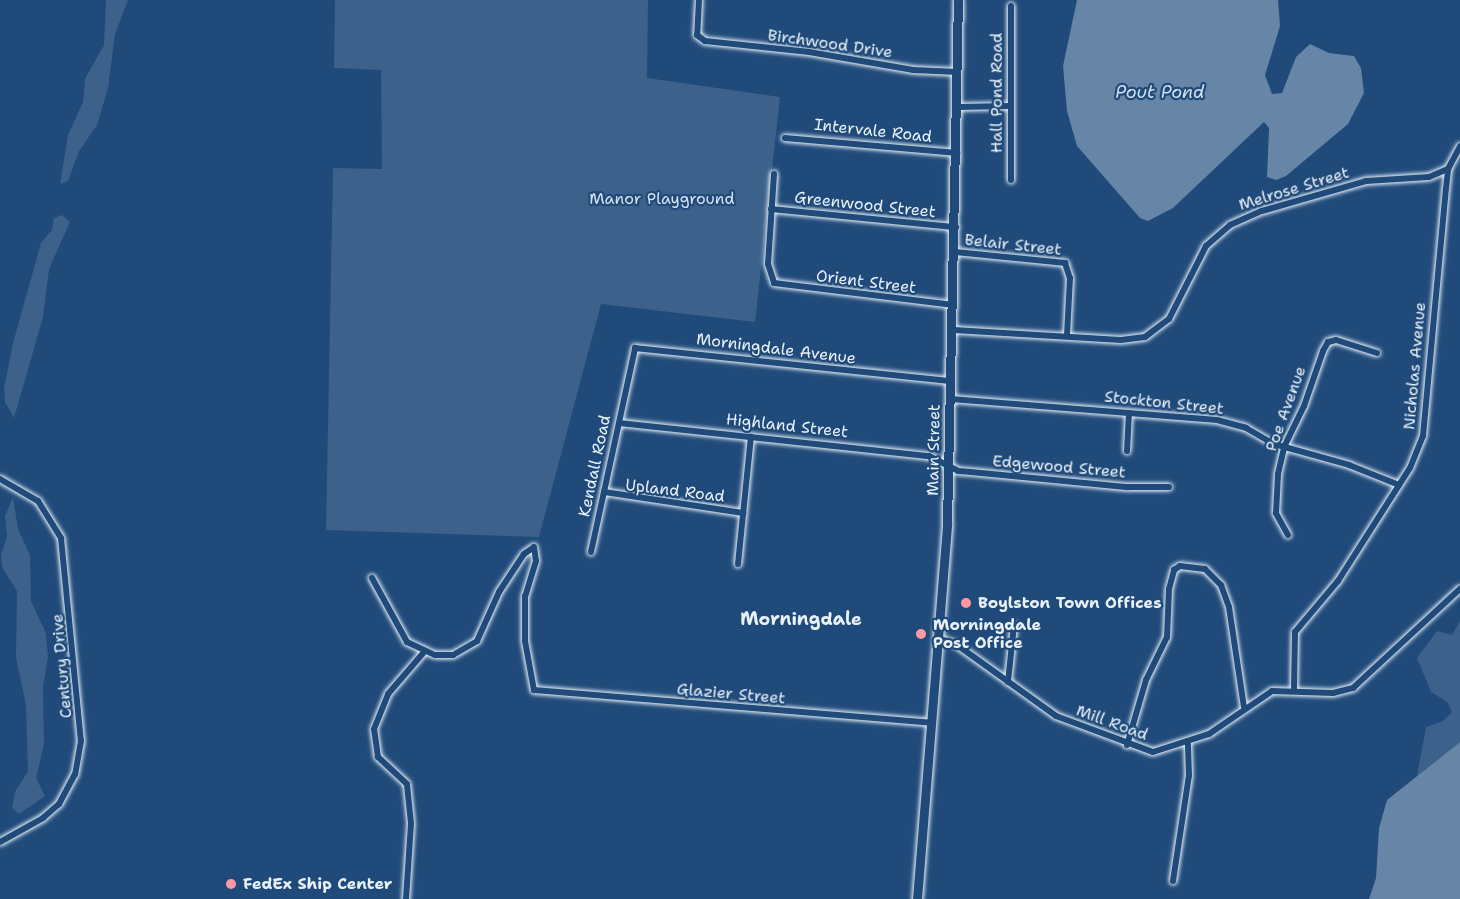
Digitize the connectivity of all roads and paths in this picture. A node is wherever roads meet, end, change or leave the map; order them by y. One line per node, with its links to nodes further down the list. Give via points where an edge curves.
1 (699, 0): 4 (street, Birchwood Drive, via 698,37 873,65)
2 (958, 0): 4 (main road, Main Street)
3 (1011, 6): 5 (street, Hall Pond Road)
4 (958, 72): 6 (main road, Main Street)
5 (1009, 106): 6 (street); 12 (street, Hall Pond Road)
6 (958, 107): 9 (main road, Main Street)
7 (786, 138): 9 (street, Intervale Road)
8 (1460, 146): 10 (street, Nicholas Avenue)
9 (957, 153): 14 (main road, Main Street)
10 (1448, 169): 18 (street, Melrose Street, via 1430,177 1366,181 1251,215 1221,231 1206,246 1175,310 1152,333 1130,340); 30 (street, Nicholas Avenue, via 1425,426 1416,455)
11 (774, 174): 13 (street)
12 (1011, 180)
13 (771, 209): 14 (street, Greenwood Street); 16 (street, Orient Street, via 768,264 774,283)
14 (956, 227): 15 (main road, Main Street)
15 (955, 252): 16 (main road, Main Street); 18 (street, Belair Street, via 1068,265)
16 (954, 305): 17 (main road, Main Street)
17 (954, 330): 18 (street, Melrose Street); 20 (main road, Main Street)
18 (1066, 336)
19 (1377, 353): 26 (street, Poe Avenue, via 1336,340 1326,344 1304,406)
20 (951, 381): 21 (street, Morningdale Avenue, via 638,347 633,350); 22 (main road, Main Street)
21 (626, 385): 24 (street, Kendall Road)
22 (951, 399): 23 (street, Stockton Street); 28 (main road, Main Street)
23 (1129, 413): 26 (street, Stockton Street, via 1217,420 1246,428); 27 (street)
24 (619, 423): 25 (street, Highland Street); 32 (street, Kendall Road)
25 (751, 437): 28 (street, Highland Street, via 921,454); 33 (street)
26 (1284, 447): 30 (street, Stockton Street); 34 (street, Poe Avenue, via 1276,513)
27 (1126, 451)
28 (949, 465): 31 (street, Edgewood Street, via 971,472 1128,487); 40 (main road, Main Street)
29 (0, 479): 48 (street, Century Drive, via 38,501 61,538 81,741 75,774 59,804 43,818)
30 (1399, 484): 43 (street, Nicholas Avenue, via 1338,580 1295,632)
31 (1169, 487)
32 (604, 492): 33 (street, Upland Road); 35 (street, Kendall Road)
33 (743, 513): 36 (street)
34 (1288, 535)
35 (591, 552)
36 (738, 564)
37 (372, 578): 41 (street, via 402,636)
38 (1460, 589): 43 (street, Mill Road, via 1353,688 1333,693)
39 (1014, 625): 42 (street)
40 (938, 638): 42 (street, Mill Road, via 957,645); 45 (main road, Main Street)
41 (425, 651): 45 (street, Glazier Street, via 453,656 473,646 499,592 524,554 534,547 536,561 525,602 526,656 534,690); 50 (street, via 388,694 374,729 378,757 407,784 411,823)
42 (1008, 682): 47 (street, Mill Road, via 1056,716)
43 (1294, 689): 44 (street, Mill Road, via 1272,691)
44 (1244, 708): 46 (street, Mill Road, via 1223,725); 47 (street, via 1229,607 1221,585 1205,569 1180,566 1174,570 1169,589 1167,637 1146,680)
45 (932, 723): 51 (main road, Main Street)
46 (1188, 742): 47 (street, Mill Road, via 1153,752); 49 (street, via 1189,775)
47 (1127, 745)
48 (0, 842)
49 (1173, 881)
50 (406, 899)
51 (917, 899)

